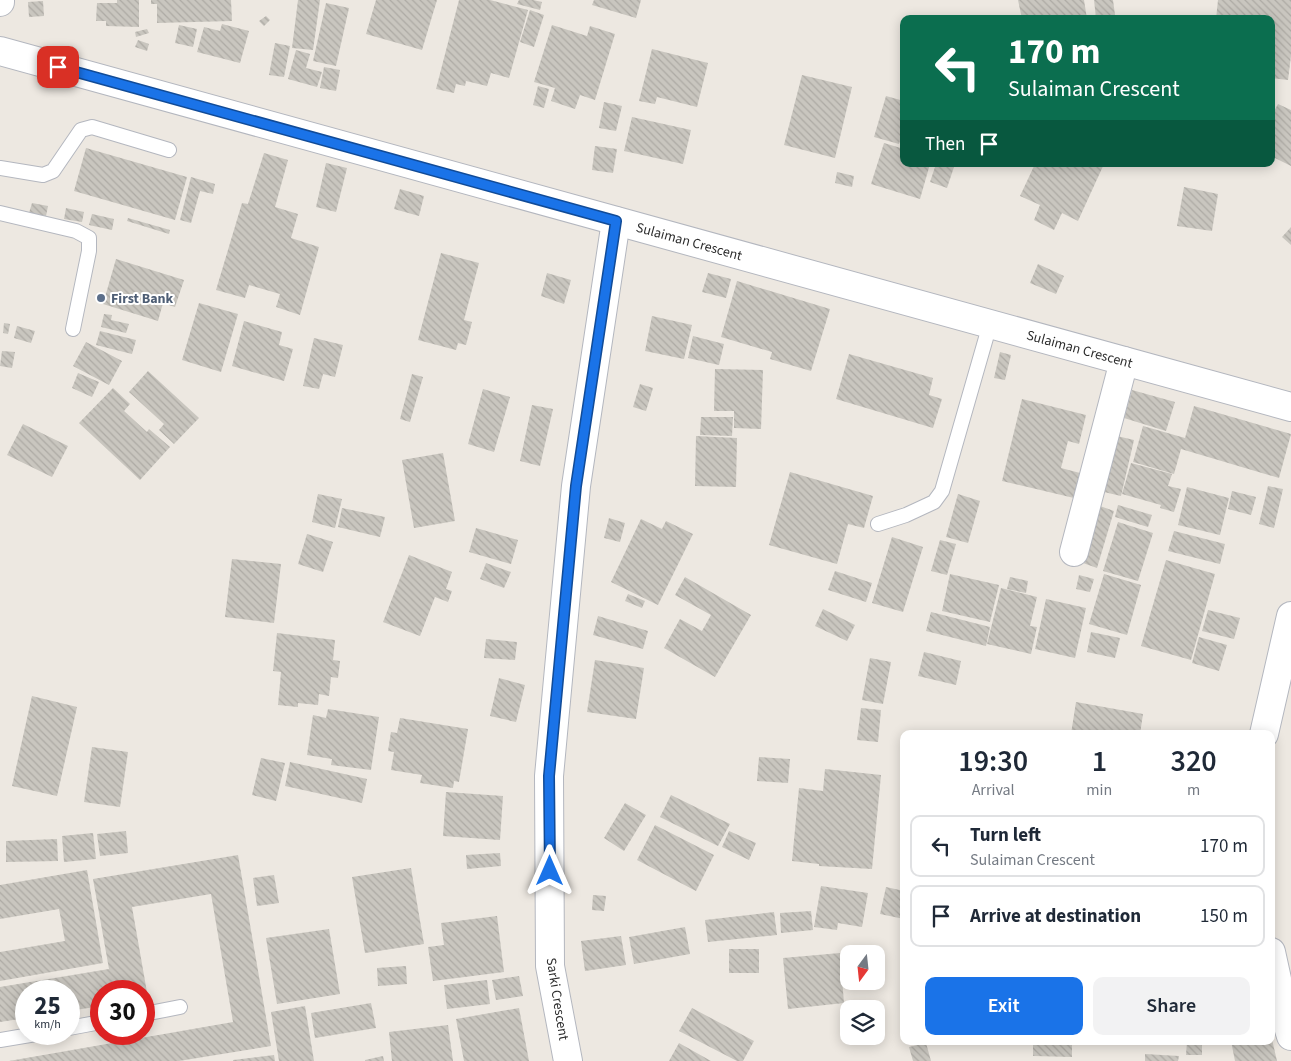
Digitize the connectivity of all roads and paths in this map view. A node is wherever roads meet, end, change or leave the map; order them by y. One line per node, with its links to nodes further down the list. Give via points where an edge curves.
1 (0, 51): 5 (street, Sulaiman Crescent)
2 (169, 150): 3 (lane, via 92,128 81,130 53,171 43,175)
3 (0, 168)
4 (0, 213): 7 (lane, via 76,231 89,238)
5 (616, 221): 6 (street, Sulaiman Crescent); 20 (street, Sarki Crescent, via 576,486 549,776 550,966)
6 (990, 324): 8 (street, Sulaiman Crescent); 10 (lane, via 942,490 934,502)
7 (73, 329)
8 (1124, 361): 9 (street, Sulaiman Crescent); 11 (street)
9 (1291, 407)
10 (878, 524)
11 (1074, 552)
12 (1291, 616): 13 (street)
13 (1265, 730)
14 (1275, 970): 17 (street)
15 (180, 1007): 16 (lane)
16 (155, 1012)
17 (1291, 1036)
18 (15, 1038): 19 (lane)
19 (0, 1040)
20 (568, 1061)

